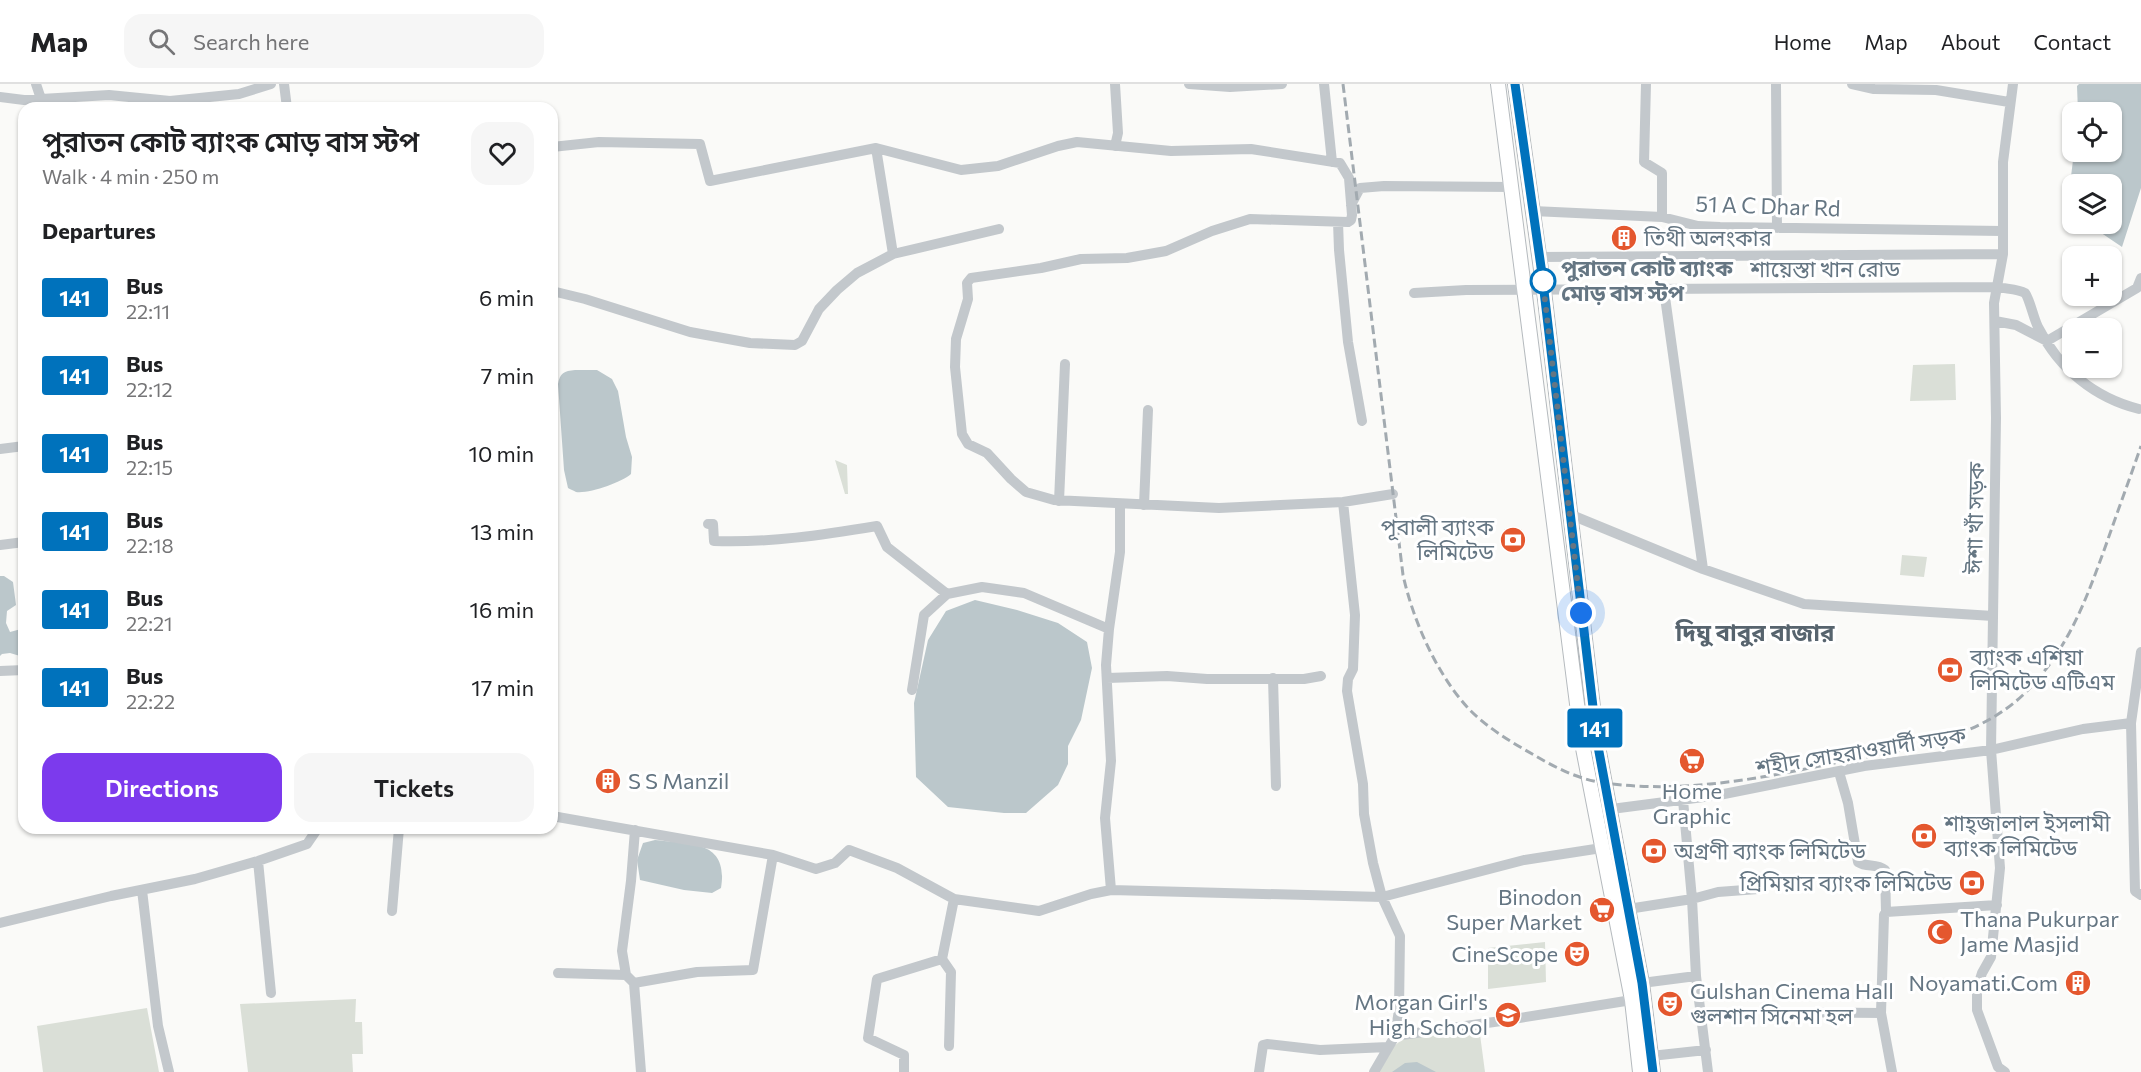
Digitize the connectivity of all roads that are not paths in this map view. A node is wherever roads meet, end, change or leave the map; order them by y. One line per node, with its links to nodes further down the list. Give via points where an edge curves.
1 (36, 84): 15 (street)
2 (271, 84): 15 (street, via 239,94 171,101 109,95)
3 (284, 84): 16 (street)
4 (1114, 84): 19 (street, via 1118,117)
5 (1189, 84): 6 (street)
6 (1282, 84)
7 (1324, 84): 21 (street)
8 (1498, 84): 22 (main road)
9 (1515, 84): 24 (main road)
10 (1646, 84): 25 (street, via 1644,162 1662,173)
11 (1776, 84): 27 (street)
12 (1852, 84): 17 (street, via 1874,89 1936,90)
13 (2013, 84): 17 (street, ঈশা খাঁ সড়ক)
14 (0, 97): 15 (street)
15 (41, 99)
16 (286, 102)
17 (2009, 102): 29 (street, ঈশা খাঁ সড়ক)
18 (558, 146): 20 (street, via 599,142 699,144 710,181)
19 (1115, 146): 20 (street, via 1077,142 998,165 961,170); 21 (street, via 1171,151 1251,149)
20 (876, 148): 30 (street)
21 (1332, 162): 23 (street, via 1340,163 1349,178)
22 (1512, 187): 23 (street, via 1360,188); 35 (main road)
23 (1351, 205): 26 (street, via 1351,220)
24 (1533, 211): 25 (street, 51 A C Dhar Rd); 32 (main road)
25 (1662, 217): 27 (street, 51 A C Dhar Rd, via 1698,226)
26 (1338, 222): 45 (street, via 1348,342); 49 (street, via 1250,219 1166,251 1127,258 1081,259 971,279 956,339 962,434 968,444 987,453 1026,492)
27 (1777, 228): 29 (street, 51 A C Dhar Rd)
28 (999, 229): 30 (street)
29 (2002, 231): 31 (street, ঈশা খাঁ সড়ক)
30 (893, 254): 38 (street, via 857,273 837,290 819,309 802,341 795,345 750,343 690,332)
31 (2003, 254): 32 (street); 34 (street, ঈশা খাঁ সড়ক)
32 (1539, 257): 37 (main road)
33 (2139, 283): 41 (street)
34 (1998, 287): 36 (street, শায়েস্তা খান রোড); 40 (street, ঈশা খাঁ সড়ক); 41 (street, শায়েস্তা খান রোড, via 2027,296)
35 (1525, 290): 37 (street, শায়েস্তা খান রোড); 39 (street, শায়েস্তা খান রোড); 73 (main road, via 1582,743)
36 (1664, 290): 37 (street, শায়েস্তা খান রোড); 57 (street)
37 (1544, 291): 53 (main road)
38 (558, 292)
39 (1414, 292)
40 (1995, 321): 41 (street, via 2016,325); 59 (street, ঈশা খাঁ সড়ক)
41 (2047, 341): 43 (street, শায়েস্তা খান রোড, via 2066,368 2086,386 2118,404)
42 (1065, 364): 49 (street)
43 (2139, 409)
44 (1148, 410): 52 (street)
45 (1362, 421)
46 (18, 447): 47 (street)
47 (0, 449)
48 (1393, 494): 50 (street)
49 (1059, 501): 51 (street)
50 (1342, 501): 52 (street, via 1219,508); 85 (street, via 1355,615 1353,669 1347,691 1364,784 1364,814)
51 (1120, 504): 52 (street); 60 (street, via 1120,552)
52 (1144, 505)
53 (1569, 514): 57 (street); 73 (main road)
54 (708, 524): 58 (street, via 712,524 714,542 817,536 877,526 887,546)
55 (18, 543): 56 (street)
56 (0, 545)
57 (1703, 568): 59 (street, via 1804,604)
58 (947, 594): 60 (street, via 982,587 1024,593); 67 (street, via 924,615)
59 (1993, 616): 69 (street, ঈশা খাঁ সড়ক)
60 (1109, 629): 65 (street)
61 (2141, 652): 68 (street)
62 (18, 670): 63 (street)
63 (0, 671)
64 (1321, 676): 66 (street)
65 (1107, 678): 66 (street); 83 (street, via 1111,761 1105,818)
66 (1273, 678): 71 (street)
67 (912, 690)
68 (2131, 723): 69 (street, শহীদ সোহরাওয়ার্দী সড়ক, via 2084,729); 84 (street)
69 (1991, 750): 70 (street, শহীদ সোহরাওয়ার্দী সড়ক); 88 (street, ঈশা খাঁ সড়ক, via 2000,868)
70 (1839, 772): 72 (street, শহীদ সোহরাওয়ার্দী সড়ক); 91 (street, via 1858,862 1885,870)
71 (1276, 786)
72 (1683, 800): 73 (street, শহীদ সোহরাওয়ার্দী সড়ক); 87 (street)
73 (1603, 810): 78 (main road)
74 (558, 817): 75 (street)
75 (635, 830): 79 (street); 96 (street, via 622,951)
76 (314, 834): 80 (street, via 307,844)
77 (398, 834): 90 (street)
78 (1611, 846): 85 (street, via 1524,860); 89 (main road); 99 (main road)
79 (773, 855): 86 (street, via 816,869 835,863 849,850 897,868); 96 (street, via 753,970)
80 (258, 861): 82 (street); 98 (street)
81 (1758, 889): 87 (street, via 1718,892)
82 (142, 890): 92 (street); 108 (street, via 158,1026)
83 (1111, 890): 85 (street); 86 (street, via 1039,911)
84 (2138, 893)
85 (1382, 897): 102 (street, via 1400,936)
86 (954, 899): 93 (street)
87 (1692, 899): 89 (street); 95 (street)
88 (1997, 904): 91 (street); 107 (street, ঈশা খাঁ সড়ক, via 1991,957 1977,989 1977,1010)
89 (1628, 909): 97 (main road)
90 (392, 911)
91 (1886, 912): 101 (street)
92 (0, 923)
93 (942, 959): 103 (street, via 951,972); 110 (street, via 877,979 868,1038 904,1055)
94 (558, 973): 96 (street)
95 (1696, 976): 97 (street); 105 (street)
96 (630, 979): 109 (street)
97 (1642, 983): 99 (main road)
98 (271, 993)
99 (1638, 999): 102 (street); 106 (main road); 113 (main road)
100 (1774, 1012): 101 (street)
101 (1881, 1013): 116 (street)
102 (1395, 1036): 104 (street)
103 (949, 1046)
104 (1388, 1047): 111 (street, via 1320,1050 1268,1044 1263,1045); 112 (street)
105 (1706, 1050): 106 (street); 115 (street)
106 (1651, 1056): 114 (main road)
107 (1998, 1070)
108 (169, 1072)
109 (641, 1072)
110 (904, 1072)
111 (1259, 1072)
112 (1374, 1072)
113 (1640, 1072)
114 (1653, 1072)
115 (1708, 1072)
116 (1892, 1072)

